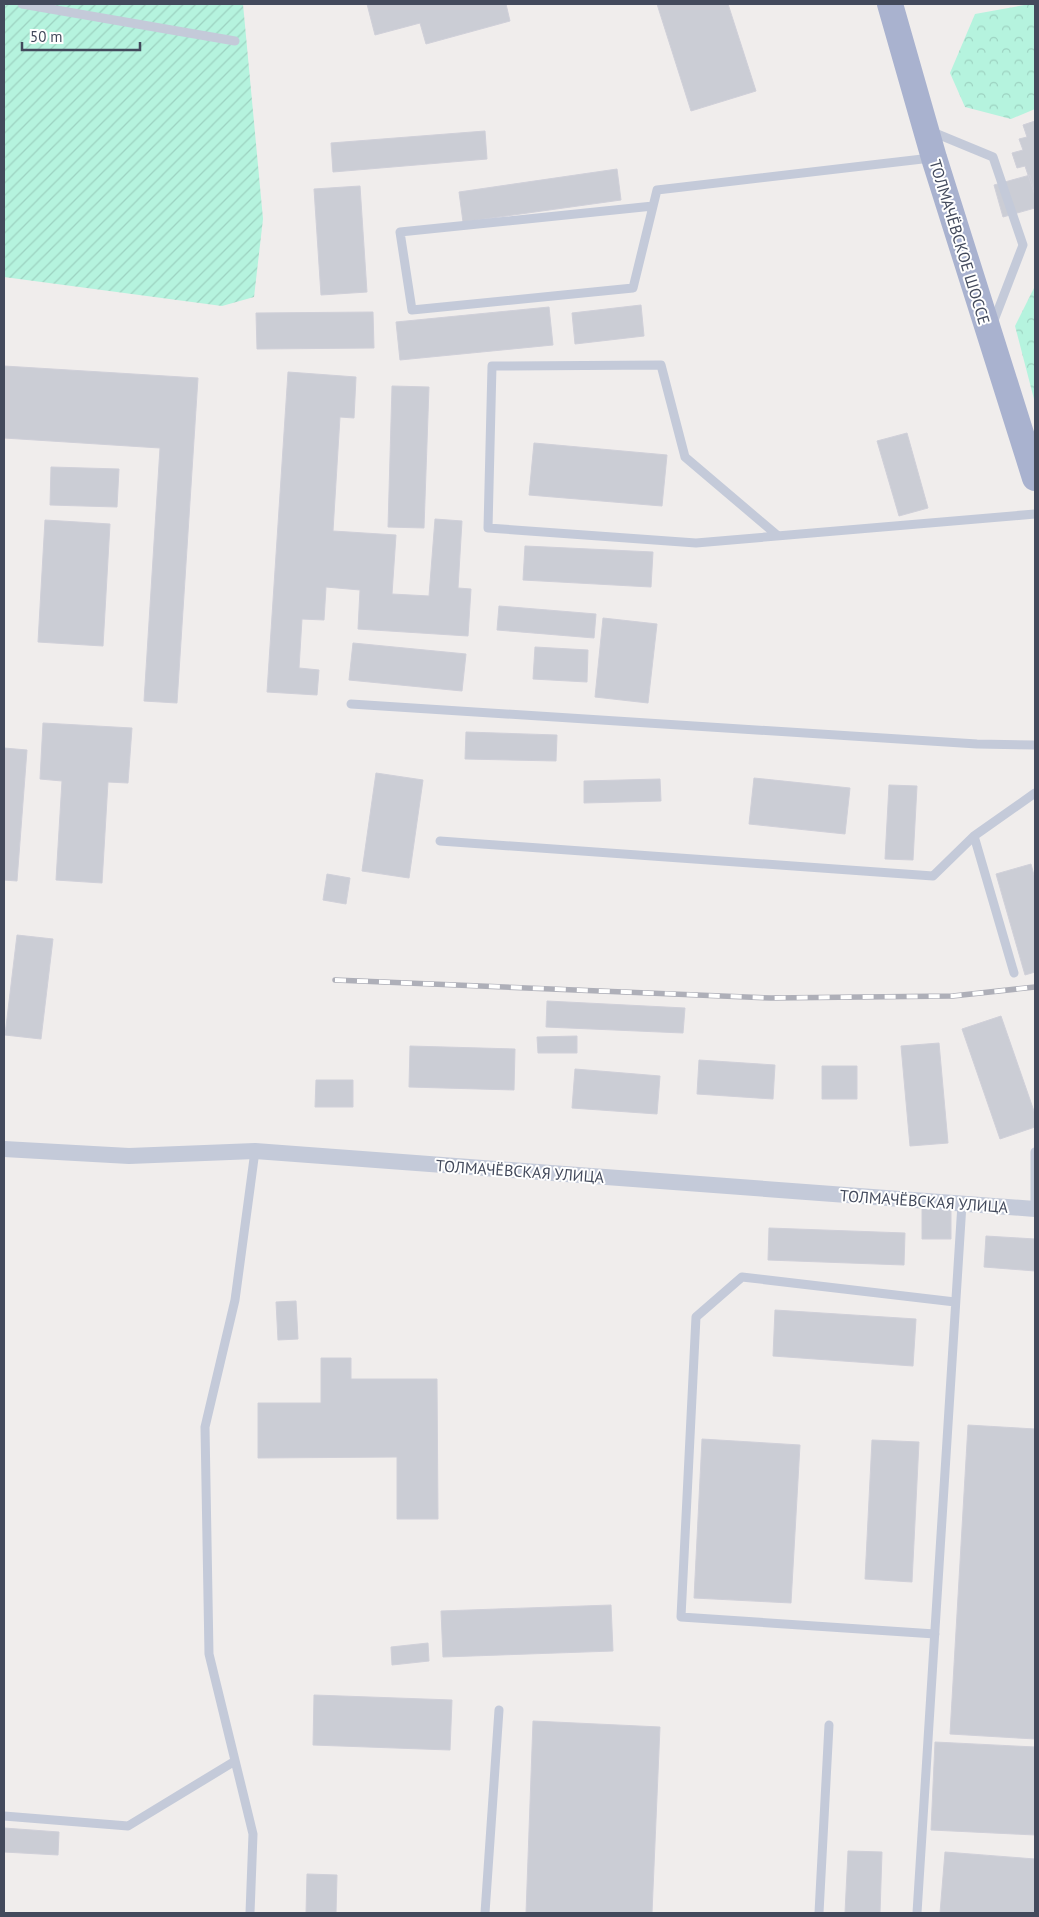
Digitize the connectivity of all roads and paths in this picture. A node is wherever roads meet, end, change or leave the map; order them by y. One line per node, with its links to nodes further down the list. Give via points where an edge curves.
1 (22, 4): 3 (lane)
2 (890, 4): 4 (main road, ТОЛМАЧЁВСКОЕ ШОССЕ)
3 (235, 41)
4 (927, 130): 5 (main road, ТОЛМАЧЁВСКОЕ ШОССЕ); 7 (lane, via 994,157 1023,245)
5 (934, 158): 6 (lane, via 657,190); 7 (main road, ТОЛМАЧЁВСКОЕ ШОССЕ)
6 (653, 206): 6 (lane, via 633,288 412,310 400,232)
7 (989, 335): 8 (main road, ТОЛМАЧЁВСКОЕ ШОССЕ)
8 (1035, 478)
9 (1035, 514): 10 (lane)
10 (778, 536): 10 (lane, via 696,543 488,528 492,366 661,365 685,457)
11 (351, 704): 12 (lane)
12 (1035, 745)
13 (1035, 793): 14 (lane)
14 (974, 836): 15 (lane, via 933,876); 16 (lane)
15 (440, 841)
16 (1014, 972)
17 (4, 1149): 18 (street, ТОЛМАЧЁВСКАЯ УЛИЦА, via 129,1156)
18 (255, 1151): 20 (street, ТОЛМАЧЁВСКАЯ УЛИЦА); 26 (lane, via 235,1300 205,1427 209,1654)
19 (1035, 1152): 21 (lane)
20 (962, 1204): 21 (street, ТОЛМАЧЁВСКАЯ УЛИЦА); 22 (lane)
21 (1035, 1209)
22 (955, 1302): 23 (lane); 23 (lane, via 742,1277 696,1317 681,1617)
23 (934, 1634): 31 (lane)
24 (499, 1710): 29 (lane)
25 (829, 1725): 30 (lane)
26 (235, 1761): 27 (lane, via 128,1826); 28 (lane, via 253,1834)
27 (4, 1816)
28 (250, 1913)
29 (485, 1913)
30 (819, 1913)
31 (917, 1913)

